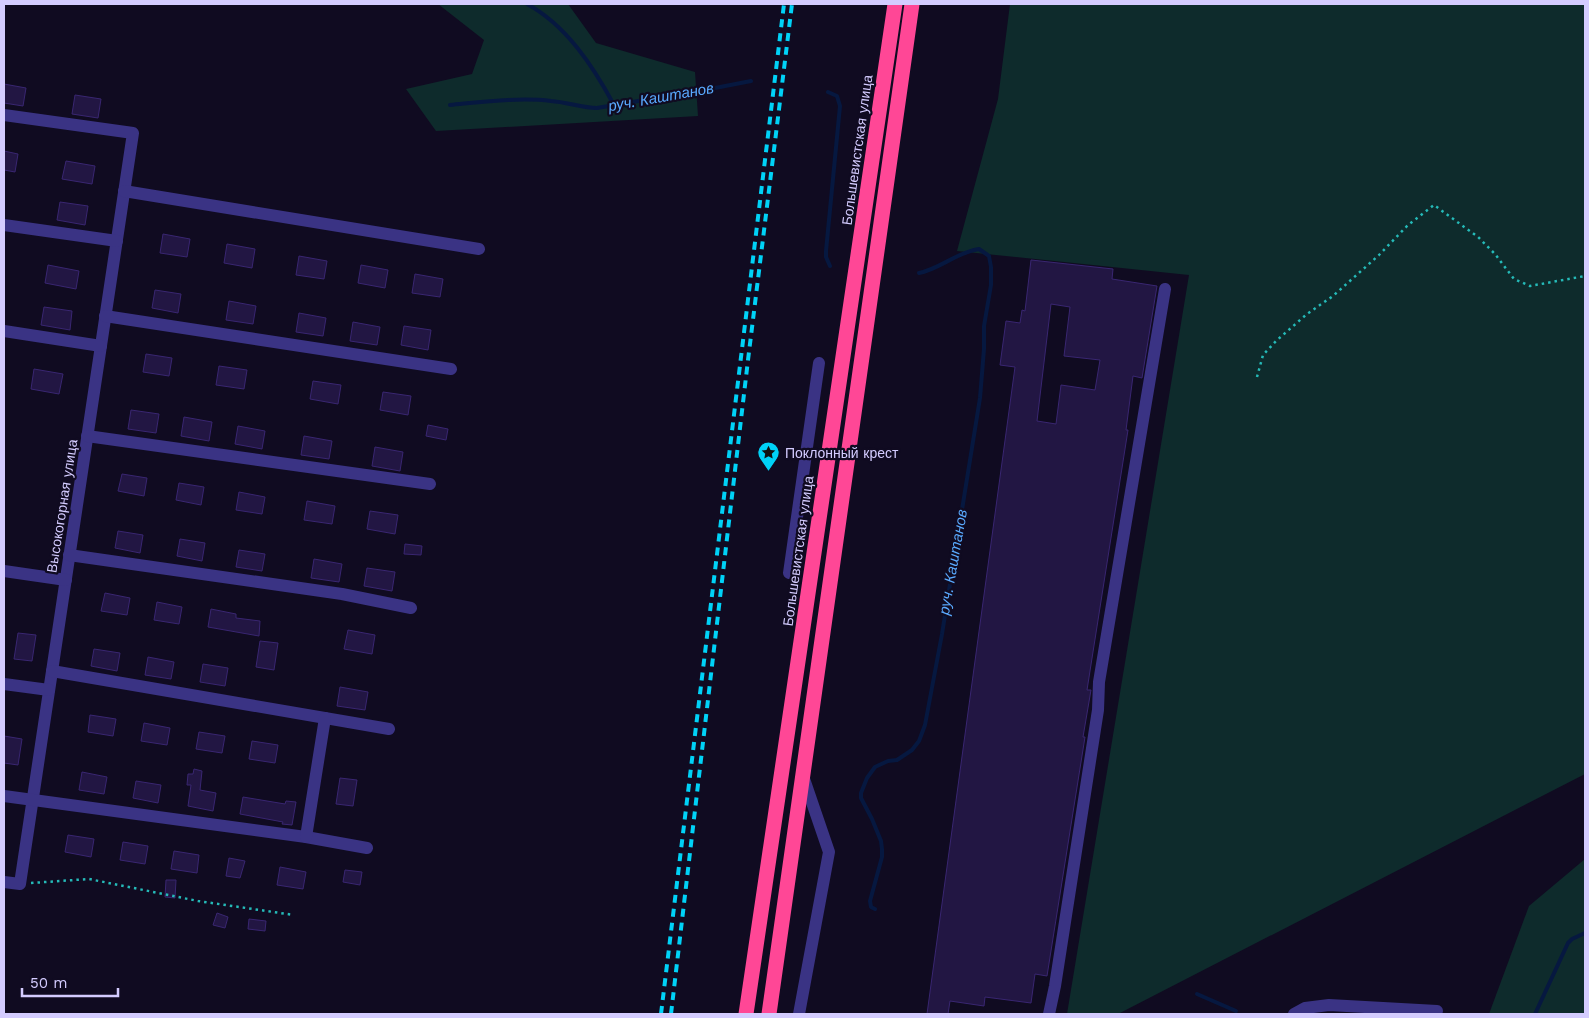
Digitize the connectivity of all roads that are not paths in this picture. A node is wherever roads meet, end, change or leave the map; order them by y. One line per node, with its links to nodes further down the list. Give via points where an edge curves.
1 (895, 4): 33 (highway, Большевистская улица)
2 (912, 4): 26 (highway)
3 (4, 115): 4 (street, Высокогорная улица, via 133,133)
4 (124, 190): 6 (street, Высокогорная улица); 7 (street)
5 (4, 225): 6 (street)
6 (117, 241): 9 (street, Высокогорная улица)
7 (479, 249)
8 (1165, 289): 36 (street, via 1099,682 1098,710)
9 (105, 316): 11 (street, Высокогорная улица); 13 (street)
10 (4, 332): 11 (street)
11 (101, 346): 14 (street, Высокогорная улица)
12 (819, 363): 18 (street)
13 (451, 369)
14 (87, 436): 15 (street); 16 (street, Высокогорная улица)
15 (430, 484)
16 (69, 555): 19 (street, Высокогорная улица); 20 (street, via 342,594)
17 (4, 571): 19 (street)
18 (789, 573)
19 (66, 580): 21 (street, Высокогорная улица)
20 (411, 608)
21 (52, 671): 23 (street, Высокогорная улица); 24 (street)
22 (4, 684): 23 (street)
23 (49, 690): 28 (street, Высокогорная улица)
24 (325, 718): 25 (street); 29 (street)
25 (389, 729)
26 (803, 776): 34 (highway); 35 (street, via 829,852)
27 (4, 796): 28 (street)
28 (32, 800): 29 (street); 31 (street, Высокогорная улица, via 20,884)
29 (306, 837): 30 (street)
30 (367, 848)
31 (4, 882)
32 (1437, 1011): 37 (street, via 1329,1005 1305,1008)
33 (746, 1014)
34 (769, 1014)
35 (800, 1014)
36 (1049, 1014)
37 (1294, 1014)

